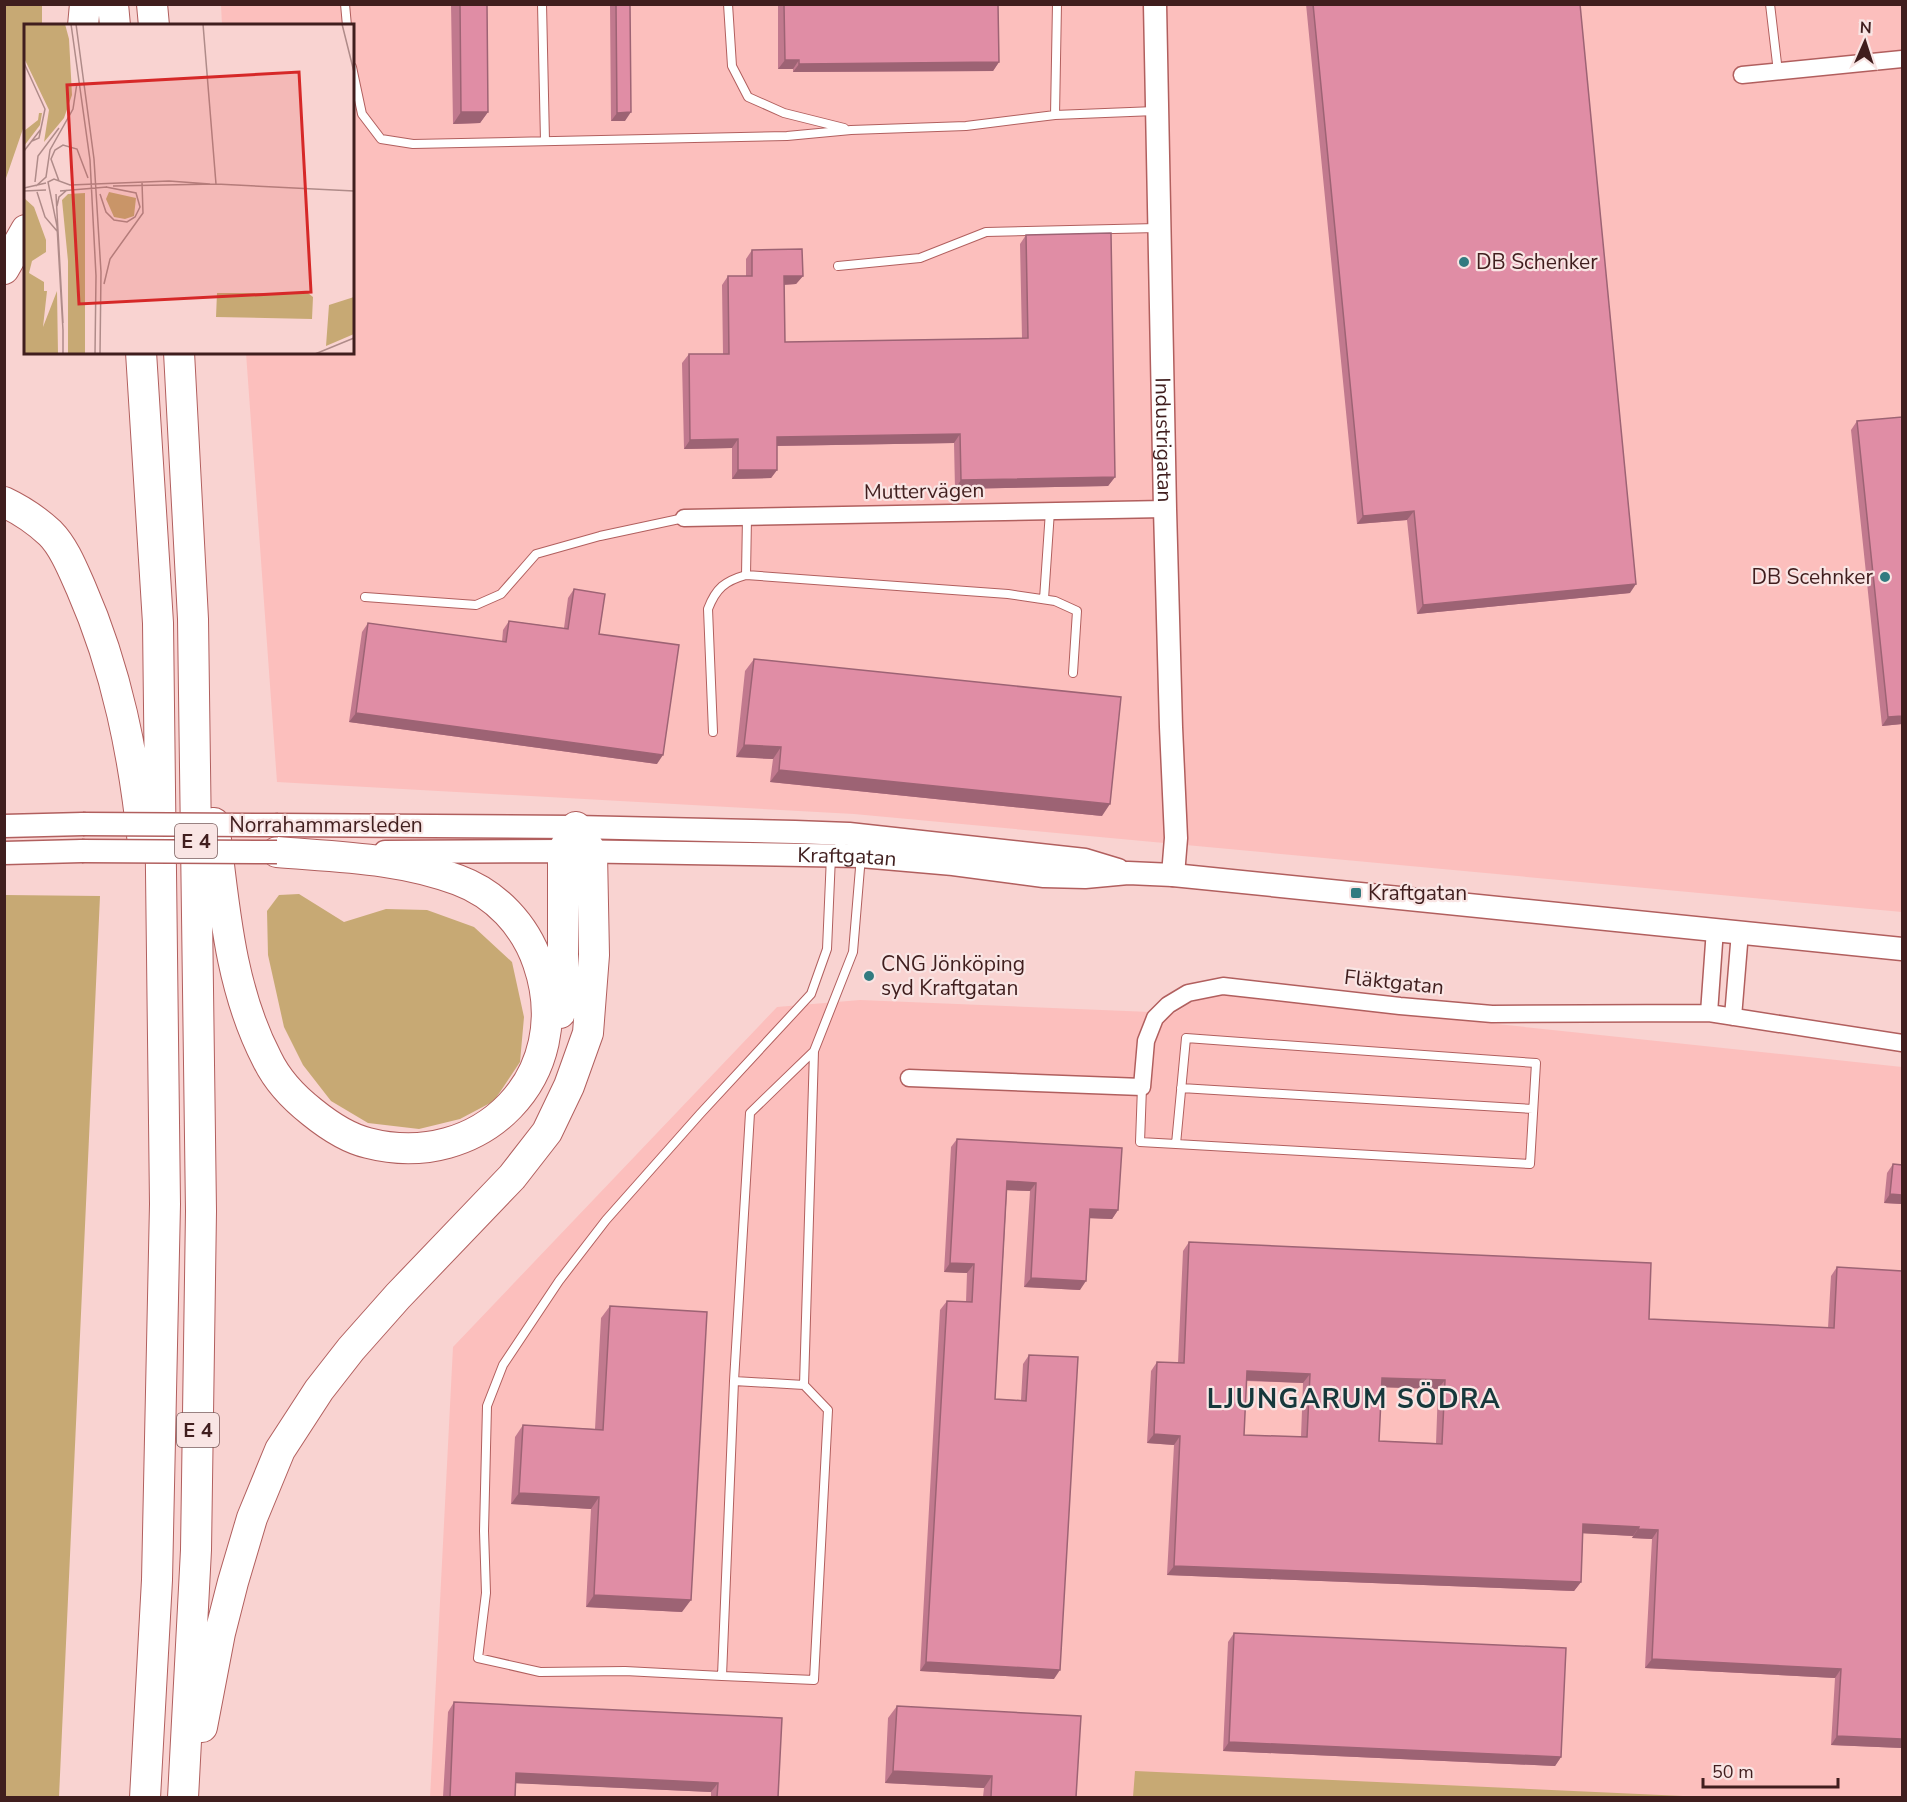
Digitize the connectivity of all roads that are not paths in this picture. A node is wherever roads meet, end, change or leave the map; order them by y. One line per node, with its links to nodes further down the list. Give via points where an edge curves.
1 (85, 4): 10 (highway)
2 (113, 4): 11 (highway)
3 (152, 4): 12 (highway)
4 (345, 4): 13 (lane)
5 (542, 4): 21 (lane)
6 (728, 4): 20 (lane, via 732,66 748,97 784,113)
7 (1057, 4): 19 (lane)
8 (1155, 4): 18 (street, Industrigatan)
9 (1770, 4): 15 (lane)
10 (83, 24)
11 (115, 24)
12 (154, 24)
13 (347, 24)
14 (1902, 59): 15 (street)
15 (1778, 72): 16 (street)
16 (1742, 75)
17 (354, 77): 21 (lane, via 362,114 381,139 413,144)
18 (1158, 111): 19 (lane); 22 (street, Industrigatan)
19 (1055, 115): 20 (lane, via 966,126)
20 (851, 129): 21 (lane, via 787,136)
21 (545, 141)
22 (1161, 228): 24 (lane, via 986,232 920,258); 29 (street, Industrigatan)
23 (16, 244): 25 (highway)
24 (838, 266)
25 (4, 269)
26 (141, 354): 55 (highway, E 4, via 158,623)
27 (179, 354): 36 (highway, E 4)
28 (4, 502): 55 (highway, via 51,534 72,566 93,614 124,714 138,787)
29 (1165, 509): 30 (street, Muttervägen); 47 (street, Industrigatan, via 1176,838)
30 (1050, 511): 31 (street, Muttervägen); 35 (lane)
31 (747, 517): 32 (street, Muttervägen); 33 (lane)
32 (684, 519): 34 (lane, via 536,554 501,594 476,605)
33 (746, 575): 35 (lane); 38 (lane, via 714,592 708,609)
34 (365, 597)
35 (1044, 599): 37 (lane, via 1077,611)
36 (193, 620): 56 (highway, via 231,950 246,1014 268,1062 294,1098 330,1127 366,1143 430,1147 466,1136 501,1116); 66 (highway, E 4, via 201,1211 196,1550)
37 (1073, 673)
38 (713, 732)
39 (4, 826): 41 (street, Norrahammarsleden, bridge, via 83,824)
40 (849, 834): 42 (street, Kraftgatan); 44 (lane); 45 (lane); 46 (street, Kraftgatan, via 1086,860)
41 (277, 838): 42 (street, Norrahammarsleden); 43 (street, Norrahammarsleden, bridge, via 82,852); 56 (highway, via 361,858 411,865 459,880 490,897 515,920 533,948 540,970 547,1002 547,1031)
42 (577, 844): 44 (street, Kraftgatan); 56 (highway, via 562,1007 553,1039); 66 (highway, via 594,955 588,1033 569,1086 547,1132 519,1168 351,1349 280,1450 252,1518 233,1582)
43 (4, 853)
44 (831, 856): 45 (street, Kraftgatan); 64 (lane, via 827,949 811,994 606,1220 503,1365 487,1406 486,1593 478,1658 540,1672)
45 (861, 856): 46 (street, Kraftgatan, via 1044,876); 54 (lane, via 853,952)
46 (1128, 873): 47 (street, Kraftgatan)
47 (1173, 875): 48 (street, Kraftgatan)
48 (1715, 929): 49 (street, Kraftgatan); 51 (street)
49 (1740, 932): 50 (street, Kraftgatan); 52 (street)
50 (1902, 949)
51 (1709, 1013): 52 (street, Fläktgatan); 58 (street, Fläktgatan, via 1492,1014 1245,988 1206,988 1188,993 1155,1018 1146,1041)
52 (1733, 1017): 53 (street, Fläktgatan)
53 (1902, 1043)
54 (814, 1051): 62 (lane, via 750,1113); 63 (lane)
55 (164, 1060): 65 (highway, E 4, via 157,1569)
56 (538, 1065)
57 (909, 1078): 58 (street)
58 (1142, 1088): 61 (lane, via 1140,1142)
59 (1181, 1088): 60 (lane); 60 (lane, via 1186,1038 1536,1064); 61 (lane)
60 (1533, 1109): 61 (lane, via 1530,1164)
61 (1176, 1144)
62 (734, 1381): 63 (lane); 64 (lane)
63 (804, 1385): 64 (lane, via 828,1410 814,1680)
64 (722, 1676)
65 (145, 1797)
66 (185, 1797)

